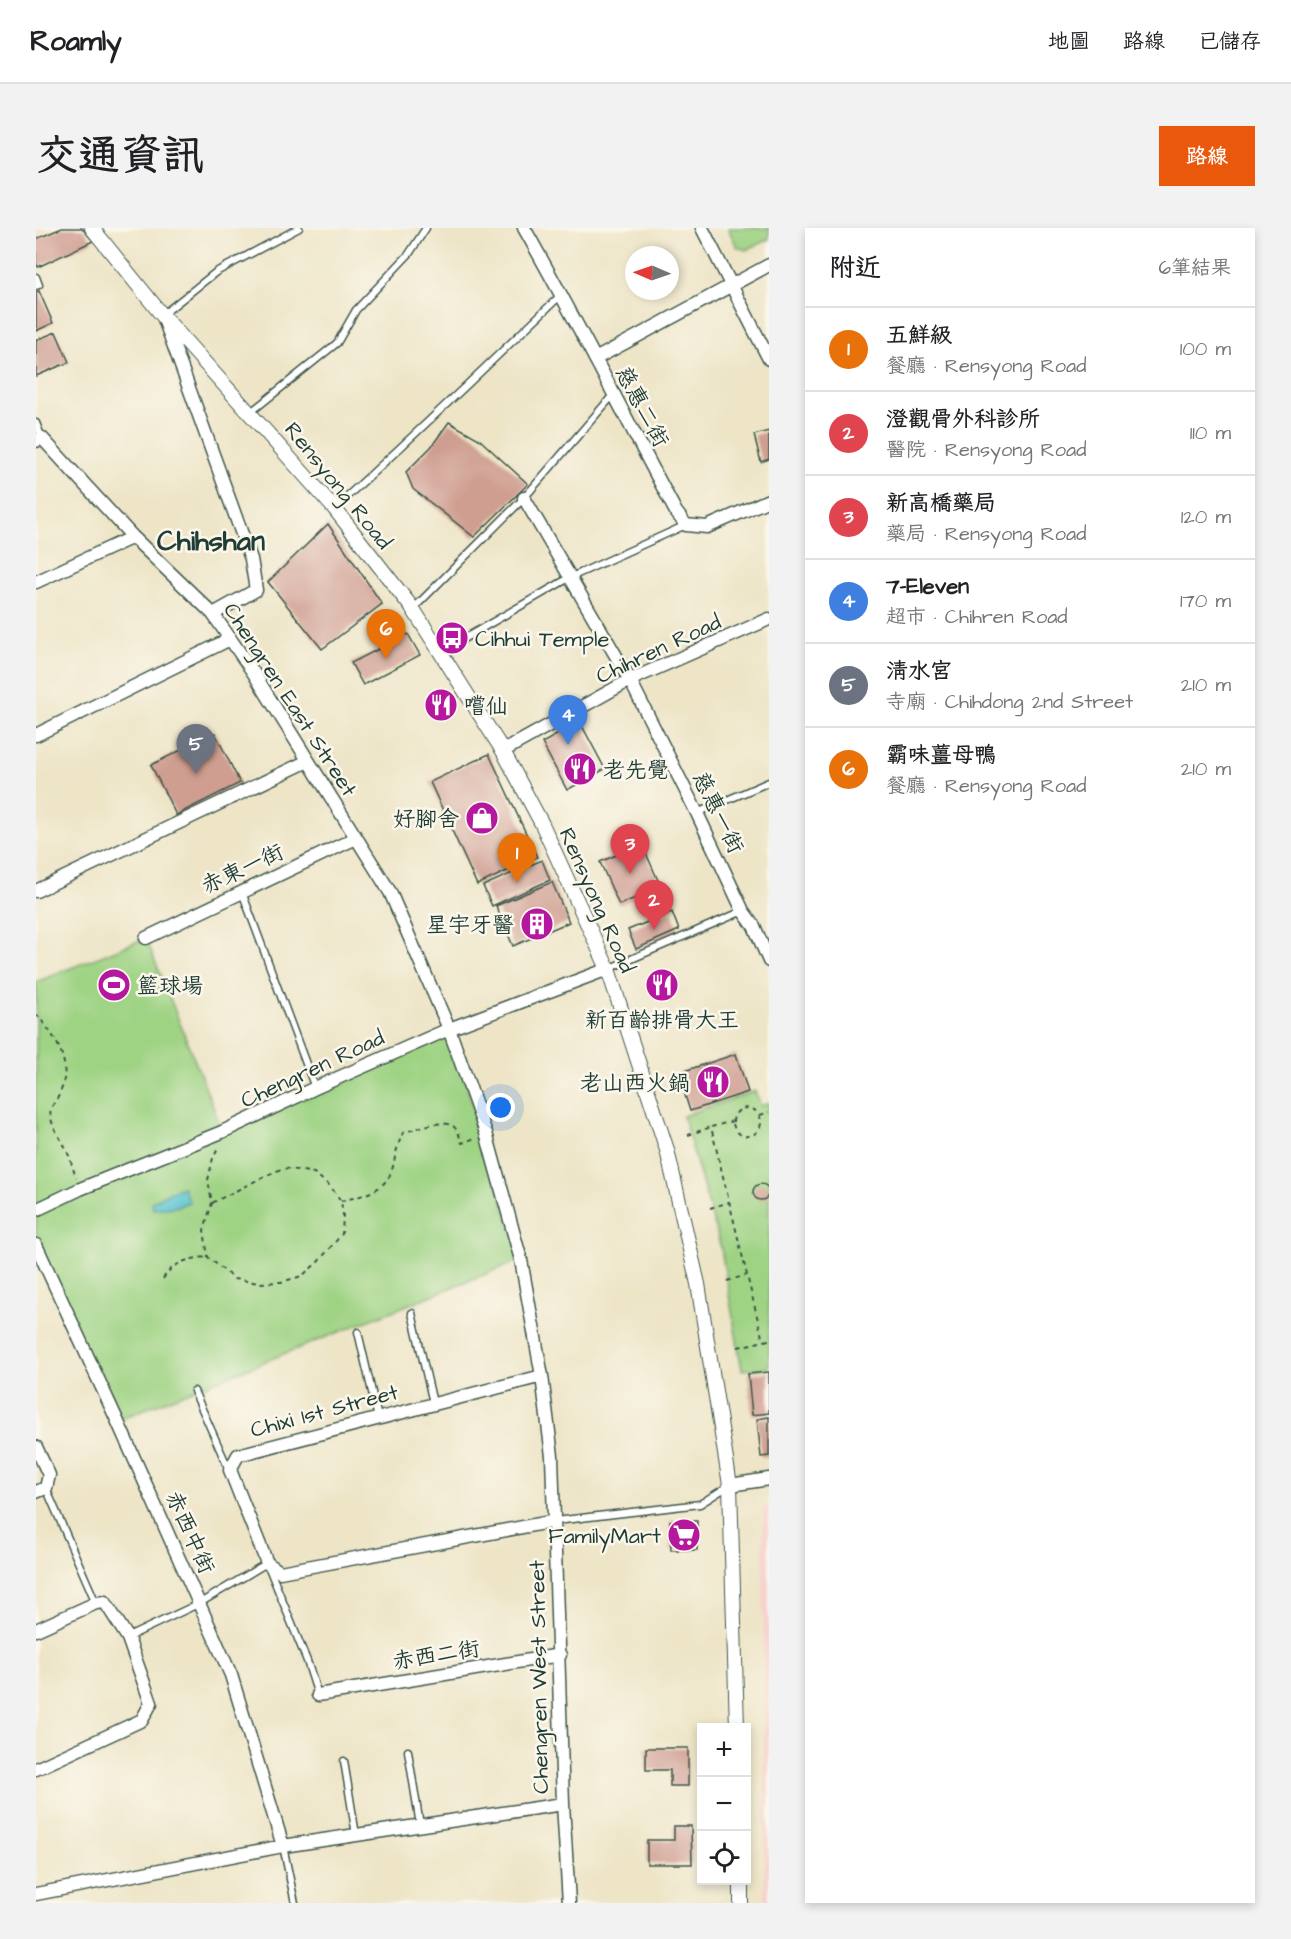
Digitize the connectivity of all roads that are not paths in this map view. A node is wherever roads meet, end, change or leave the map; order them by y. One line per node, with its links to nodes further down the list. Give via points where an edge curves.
1 (92, 228): 11 (street, Rensyong Road)
2 (299, 228): 11 (lane, via 216,272)
3 (426, 228): 15 (lane, via 409,255 356,310 337,343)
4 (524, 228): 10 (street, 慈惠二街)
5 (702, 228): 8 (street)
6 (769, 265): 8 (street)
7 (36, 277): 9 (lane)
8 (732, 284): 12 (street); 13 (street)
9 (36, 286)
10 (562, 294): 12 (street, 慈惠二街); 20 (lane)
11 (162, 315): 15 (street, Rensyong Road); 26 (street, via 251,559 256,590)
12 (595, 359): 14 (street, 慈惠二街)
13 (769, 359)
14 (613, 395): 18 (lane); 21 (street, 慈惠二街)
15 (251, 412): 20 (street, Rensyong Road)
16 (36, 423): 17 (lane)
17 (39, 439): 22 (street, Chengren East Street)
18 (524, 498): 23 (street, 慈惠一街); 25 (lane)
19 (769, 500): 21 (street, via 707,527)
20 (334, 508): 25 (street, Rensyong Road)
21 (686, 525): 23 (lane)
22 (133, 537): 24 (street); 26 (street, Chengren East Street)
23 (569, 578): 29 (lane); 30 (street, 慈惠一街)
24 (36, 582)
25 (413, 609): 29 (street, Rensyong Road)
26 (213, 614): 28 (street, Chengren East Street)
27 (769, 620): 30 (street, Chihren Road)
28 (230, 639): 31 (street); 33 (street, Chengren East Street)
29 (441, 652): 32 (street, Rensyong Road)
30 (630, 680): 32 (street, Chihren Road); 35 (street, 慈惠一街)
31 (36, 735)
32 (503, 751): 42 (street, Rensyong Road, via 542,824)
33 (308, 761): 36 (street, Chengren East Street); 37 (street)
34 (769, 782): 35 (lane)
35 (697, 813): 39 (street, 慈惠一街)
36 (356, 838): 38 (street, 赤東一街); 43 (street, Chengren East Street, via 390,892)
37 (36, 891)
38 (241, 891): 40 (street, 赤東一街); 44 (lane)
39 (743, 911): 41 (street, 慈惠一街); 42 (lane)
40 (146, 938)
41 (769, 961)
42 (608, 969): 43 (street, Chengren Road); 56 (street, Rensyong Road, via 667,1150 698,1284)
43 (449, 1029): 44 (street, Chengren Road); 49 (street, Chengren West Street, via 486,1133 521,1260)
44 (315, 1088): 45 (street, Chengren Road, via 222,1132)
45 (36, 1210)
46 (36, 1245): 61 (street, 赤西中街)
47 (412, 1313): 51 (lane)
48 (358, 1332): 52 (lane)
49 (543, 1376): 51 (street, Chixi 1st Street); 58 (street, Chengren West Street)
50 (194, 1391): 54 (lane)
51 (433, 1403): 52 (street, Chixi 1st Street)
52 (378, 1418): 54 (street, Chixi 1st Street, via 238,1455)
53 (36, 1447): 57 (street, via 49,1475)
54 (230, 1470): 59 (street)
55 (769, 1479): 56 (street)
56 (730, 1485): 58 (lane, via 700,1504); 66 (street, Rensyong Road)
57 (41, 1490): 60 (lane)
58 (555, 1521): 59 (street, via 280,1572); 64 (street, Chengren West Street)
59 (267, 1563): 61 (lane); 65 (lane)
60 (96, 1603): 62 (street); 63 (street, via 105,1602)
61 (201, 1603): 63 (lane); 73 (street, 赤西中街, via 231,1675)
62 (36, 1630)
63 (128, 1638): 69 (street, via 151,1703 142,1719)
64 (560, 1655): 65 (street, 赤西二街); 70 (street, Chengren West Street)
65 (318, 1695)
66 (737, 1723)
67 (408, 1751): 71 (lane)
68 (344, 1761): 72 (lane)
69 (36, 1769)
70 (563, 1804): 71 (street, Chengren West Street); 77 (street)
71 (420, 1825): 72 (street, Chengren West Street)
72 (356, 1835): 73 (street, Chengren West Street)
73 (284, 1846): 75 (street, Chengren West Street); 76 (lane)
74 (741, 1885): 78 (street)
75 (36, 1894)
76 (296, 1903)
77 (569, 1903)
78 (741, 1903)

